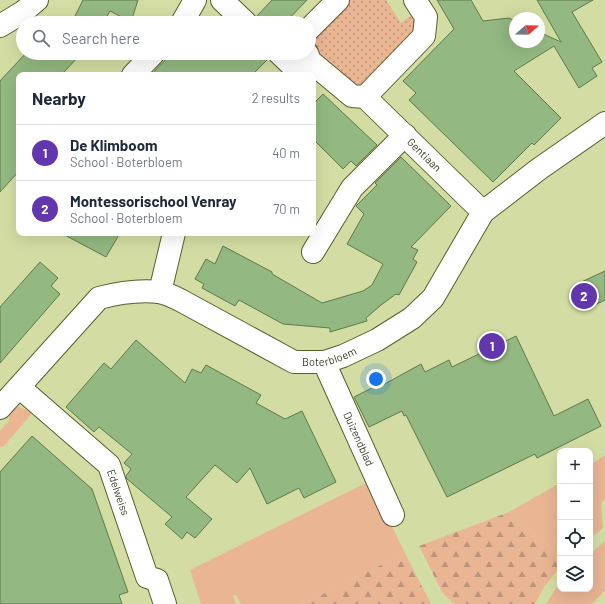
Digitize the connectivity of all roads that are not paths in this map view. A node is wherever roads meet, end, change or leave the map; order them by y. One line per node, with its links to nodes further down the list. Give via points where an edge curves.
1 (37, 0): 7 (street)
2 (195, 0): 8 (street)
3 (222, 0): 9 (street)
4 (338, 0): 10 (street)
5 (415, 0): 18 (street, via 426,17 424,36)
6 (16, 16): 11 (street)
7 (16, 16)
8 (186, 16)
9 (239, 16)
10 (316, 22)
11 (0, 26)
12 (147, 60): 15 (street)
13 (291, 60): 14 (street, Gentiaan)
14 (303, 66): 16 (street, Gentiaan)
15 (136, 72)
16 (313, 72)
17 (316, 74): 18 (street, Gentiaan, via 352,96)
18 (364, 98): 20 (street, Gentiaan)
19 (605, 123): 21 (street, Boterbloem)
20 (405, 135): 21 (street, Gentiaan); 23 (street, via 352,188)
21 (483, 212): 25 (street, Boterbloem, via 434,298 412,318 377,340)
22 (173, 236): 24 (street)
23 (313, 252)
24 (160, 292): 25 (street, Boterbloem, via 180,300 294,362); 26 (street, Boterbloem, via 132,292 99,298)
25 (325, 362): 28 (street, Duizendblad)
26 (19, 387): 27 (street, Boterbloem); 29 (street, Edelweiss, via 109,465 147,577 156,580)
27 (0, 408)
28 (393, 515)
29 (164, 604)

